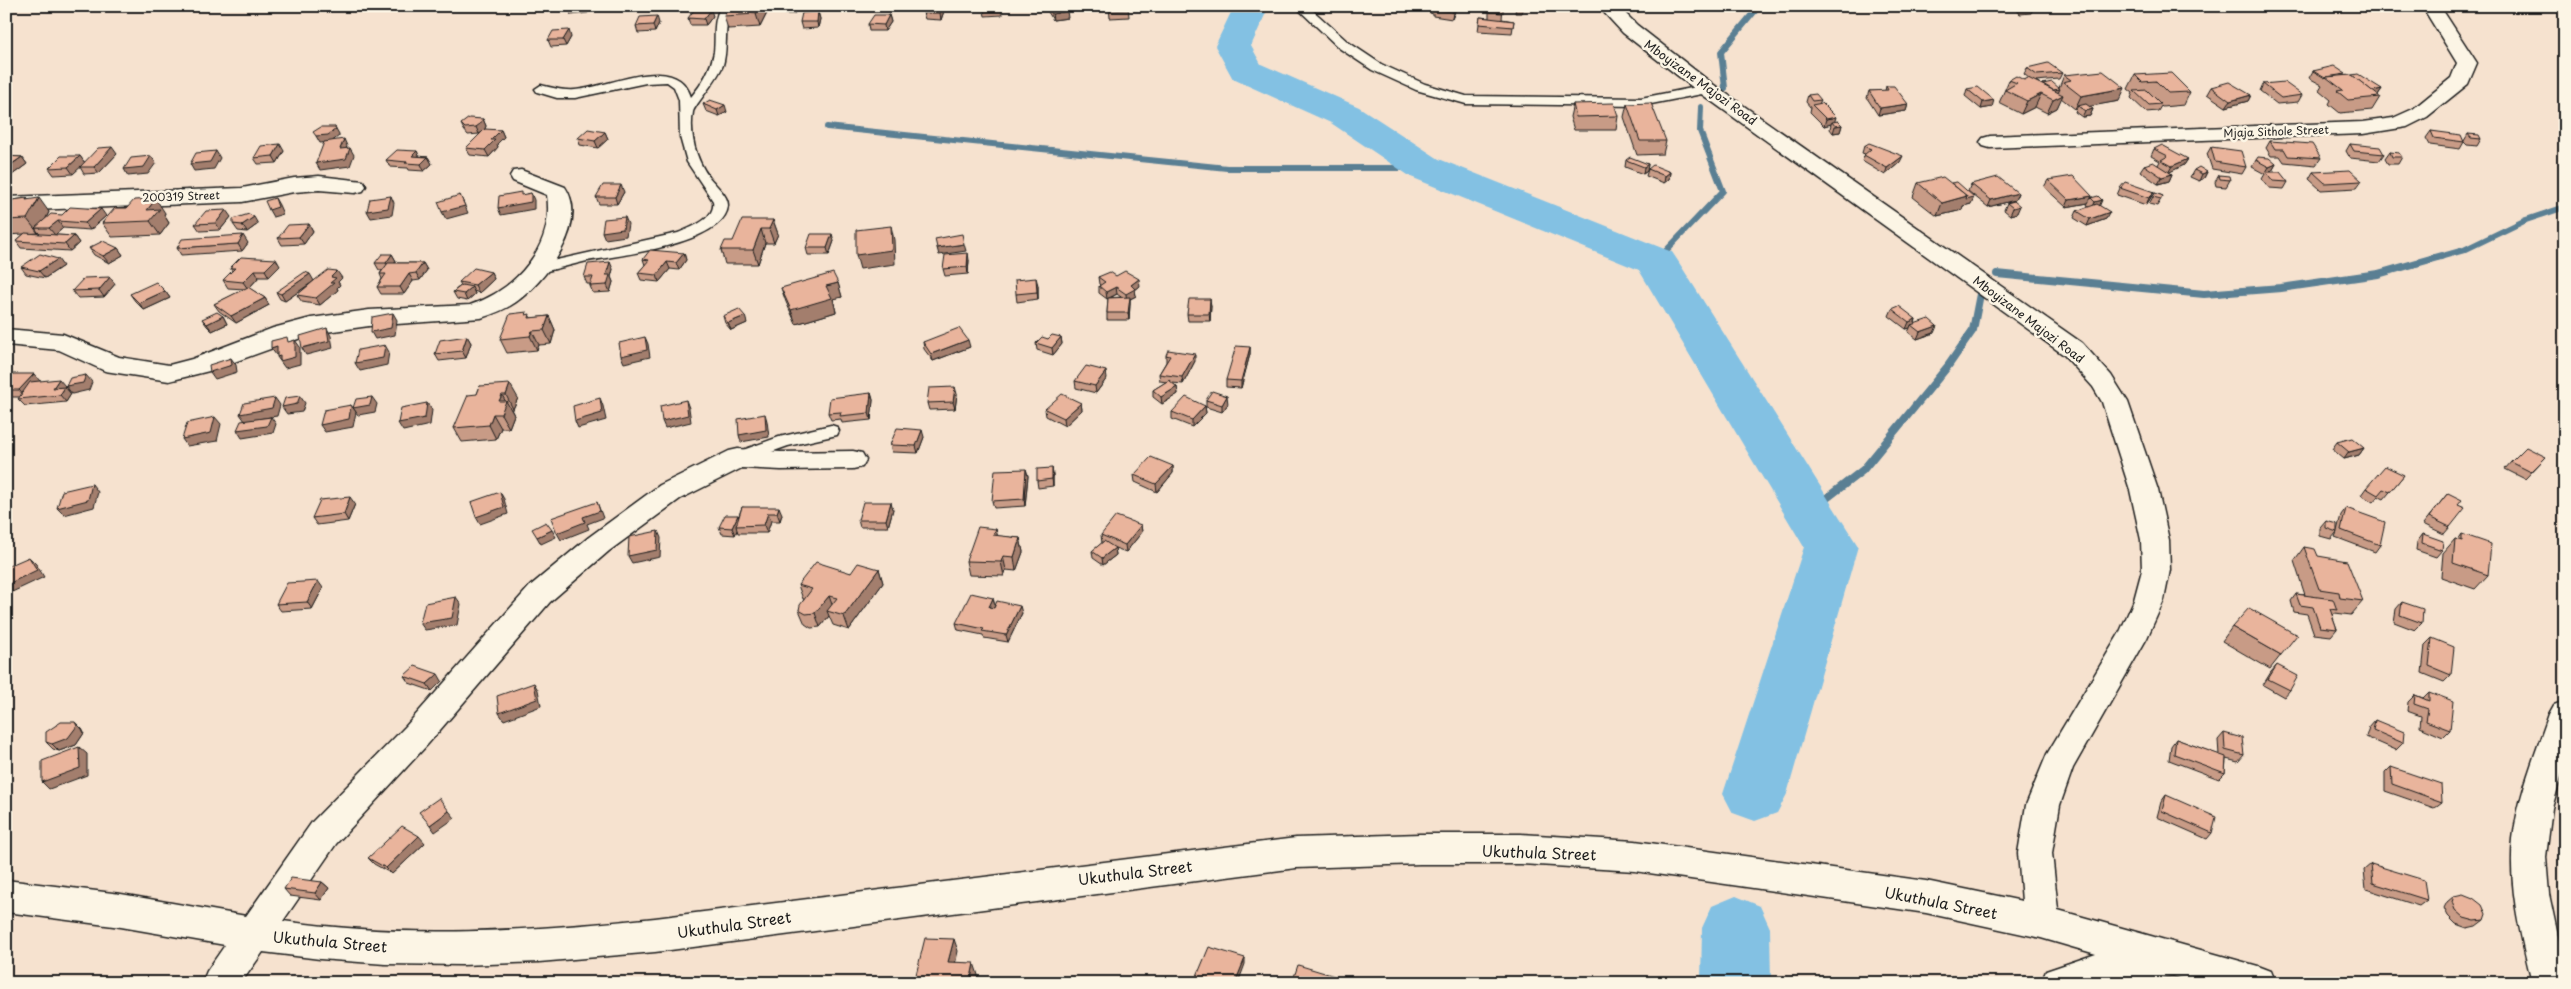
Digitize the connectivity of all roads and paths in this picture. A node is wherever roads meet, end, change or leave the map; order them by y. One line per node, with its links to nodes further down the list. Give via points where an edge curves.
1 (727, 6): 7 (lane, via 719,27 720,50 716,69 705,89)
2 (1301, 6): 6 (lane, via 1349,49 1374,66 1466,100 1622,103)
3 (1607, 6): 6 (street, Mboyizane Majozi Road, via 1630,29)
4 (2430, 6): 8 (street, Mjaja Sithole Street, via 2467,63 2465,75 2420,113 2398,124)
5 (542, 89): 7 (lane, via 550,93 571,94 607,90 657,78 671,79 683,90)
6 (1707, 89): 19 (street, Mboyizane Majozi Road, via 2072,349 2102,381 2115,402 2144,490 2155,540 2156,570 2149,600 2132,638 2058,764 2043,805 2035,854)
7 (687, 109): 12 (lane, via 684,132 699,174 719,197 721,206 717,215 696,230 667,242)
8 (1990, 142)
9 (521, 176): 12 (street, via 558,192 562,204 555,238)
10 (355, 186): 11 (street, 200319 Street, via 311,184 242,195)
11 (6, 204)
12 (539, 268): 13 (street, via 516,293 500,304 472,313 369,318 311,326 169,373 114,365 63,342)
13 (6, 337)
14 (831, 431): 15 (lane, via 786,441)
15 (738, 458): 16 (street); 20 (street, via 670,492 626,522 540,594 417,735 324,833)
16 (853, 460)
17 (2565, 714): 25 (street, via 2535,810 2530,839 2529,873)
18 (6, 896): 20 (street, Ukuthula Street, via 134,913)
19 (2041, 922): 20 (street, Ukuthula Street, via 1926,897 1635,856 1420,849 1296,853 577,944 443,949 345,945); 21 (street, Ukuthula Street)
20 (255, 934): 22 (street)
21 (2182, 961): 23 (street, via 2140,963); 24 (street, Ukuthula Street)
22 (220, 983)
23 (2059, 983)
24 (2258, 983)
25 (2550, 983)

